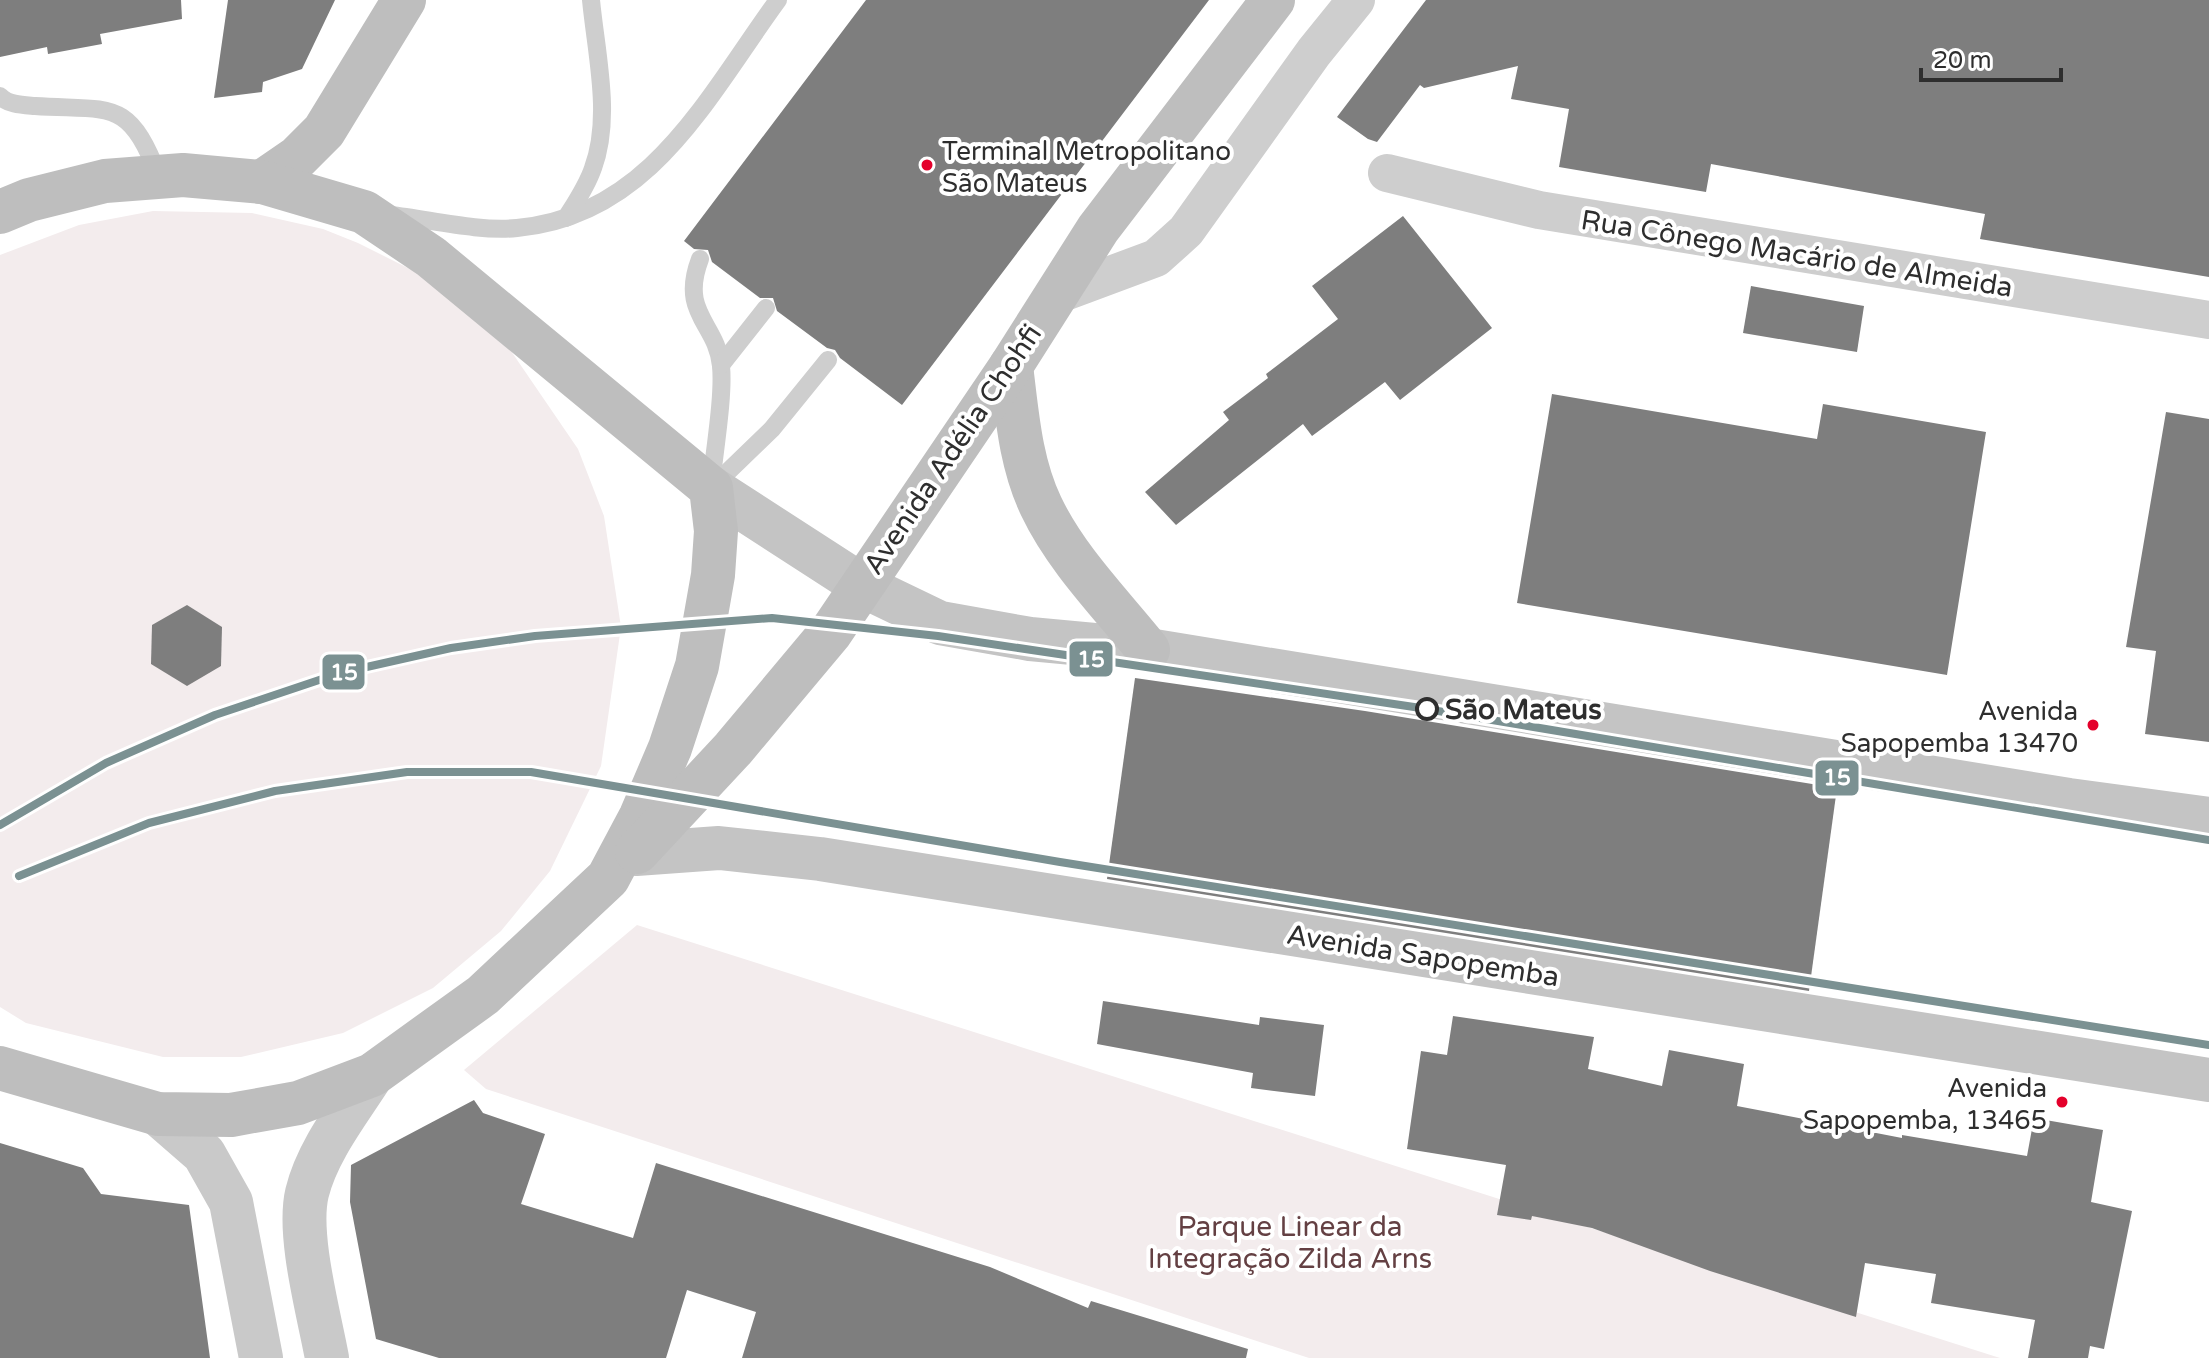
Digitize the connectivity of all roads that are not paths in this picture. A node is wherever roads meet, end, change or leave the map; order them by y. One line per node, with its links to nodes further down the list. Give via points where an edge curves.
1 (404, 0): 9 (highway, via 324,131)
2 (591, 0): 12 (lane, via 601,140 594,167)
3 (778, 0): 12 (lane, via 663,157 601,206)
4 (1273, 0): 14 (highway, Avenida Adélia Chohfi, via 1098,229)
5 (1356, 0): 14 (street, via 1186,231 1156,258)
6 (0, 96): 8 (lane, via 19,105 111,111 133,122 145,138)
7 (1387, 173): 16 (street, Rua Cônego Macário de Almeida, via 1539,210)
8 (159, 177): 9 (highway); 10 (highway, via 105,181)
9 (262, 182): 11 (highway)
10 (0, 212)
11 (364, 212): 12 (lane, via 516,228); 20 (highway, via 440,264)
12 (566, 218)
13 (700, 259): 18 (lane, via 693,278 695,302)
14 (1054, 296): 19 (highway, Avenida Adélia Chohfi)
15 (766, 308): 18 (lane)
16 (2209, 320)
17 (828, 360): 20 (lane, via 763,438)
18 (721, 365): 20 (lane)
19 (1011, 366): 21 (highway, Avenida Adélia Chohfi); 22 (highway, via 1021,444 1040,505)
20 (711, 488): 21 (main road); 24 (highway, via 716,531 713,575 697,666)
21 (861, 585): 22 (main road, via 940,623 1030,639); 24 (highway, Avenida Adélia Chohfi, via 784,691)
22 (1148, 650): 23 (main road)
23 (2209, 819)
24 (622, 866): 26 (highway, via 483,995); 27 (main road, Avenida Sapopemba, via 719,848 820,859)
25 (0, 1068): 28 (highway)
26 (372, 1075): 28 (highway, via 298,1103 231,1115); 30 (main road, via 339,1127 307,1194 306,1245)
27 (2209, 1080)
28 (158, 1114): 29 (main road, via 204,1154 231,1202)
29 (261, 1358)
30 (327, 1358)

